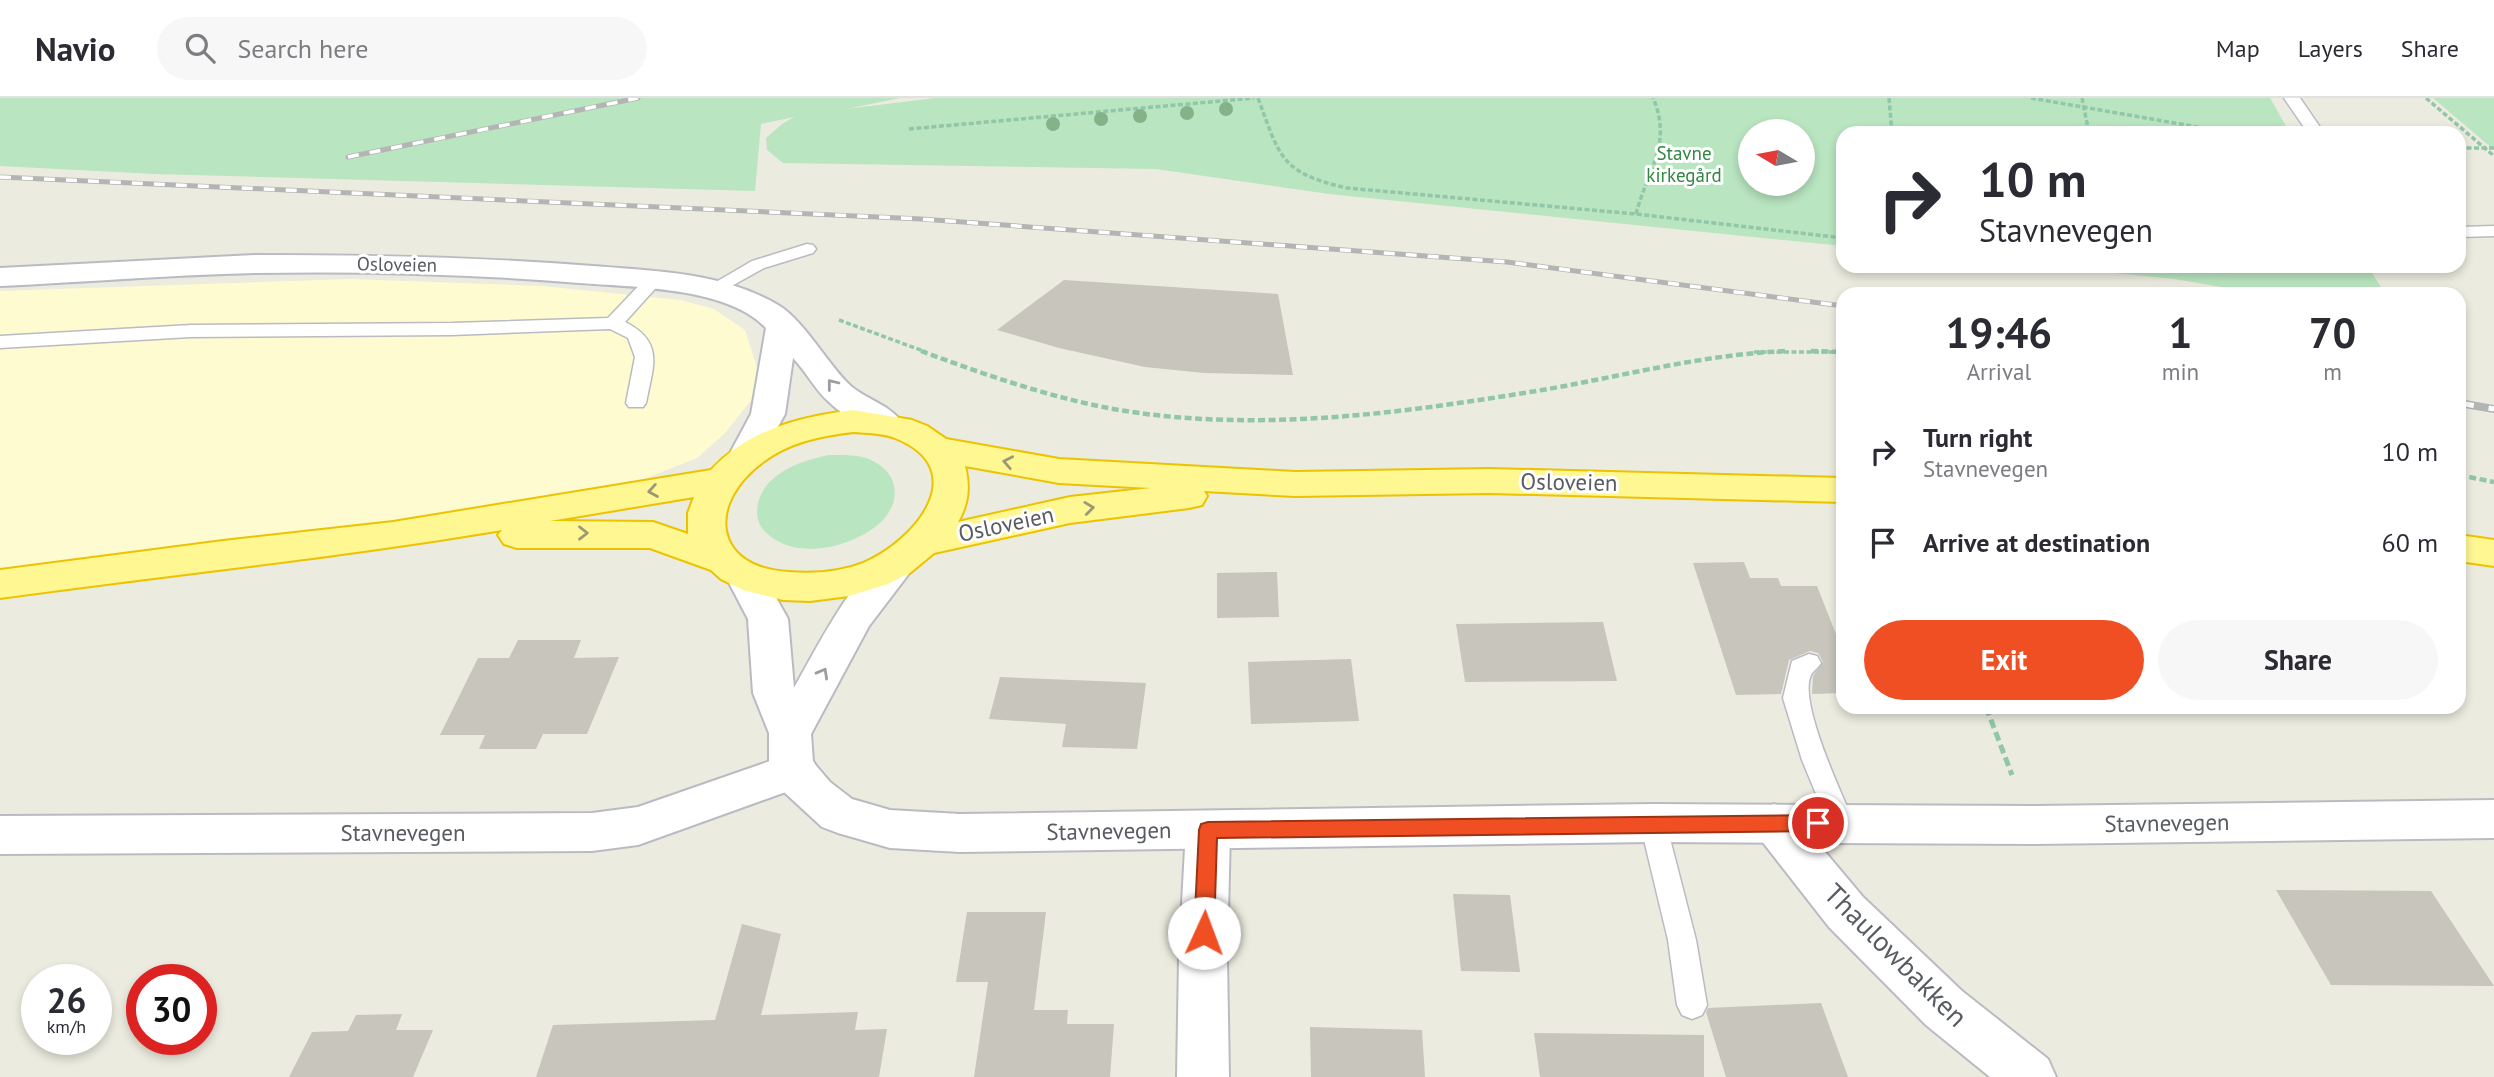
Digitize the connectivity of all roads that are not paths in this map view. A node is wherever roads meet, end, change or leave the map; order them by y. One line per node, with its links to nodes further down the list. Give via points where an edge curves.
1 (2292, 98): 2 (lane)
2 (2311, 126)
3 (2466, 232): 4 (lane)
4 (2494, 232)
5 (807, 249): 8 (lane, via 747,267)
6 (0, 277): 7 (street, Osloveien, via 254,264 362,264 498,267)
7 (653, 280): 8 (street, Osloveien); 9 (lane)
8 (713, 289): 10 (street, Osloveien, via 768,313)
9 (612, 323): 11 (lane, via 191,331); 12 (lane, via 636,335 645,357)
10 (782, 327): 13 (street, Osloveien, one-way to 10, via 840,394); 15 (street, via 768,414)
11 (0, 342)
12 (636, 402)
13 (886, 424): 14 (highway, via 914,433); 15 (highway, via 818,425 779,436)
14 (936, 449): 17 (highway, Osloveien, one-way to 14, via 1059,471); 21 (highway, via 949,469 953,492 944,517)
15 (746, 455): 16 (highway)
16 (720, 480): 19 (highway, one-way to 19); 23 (highway, via 707,508 706,535)
17 (1295, 484): 18 (highway, Osloveien, via 1490,481); 21 (highway, Osloveien, one-way to 17, via 1070,510)
18 (1836, 491)
19 (393, 535): 23 (highway, one-way to 23, via 653,536); 24 (highway)
20 (2466, 549): 22 (highway)
21 (912, 552): 23 (highway, via 862,579 822,587 780,587); 26 (street, one-way to 21, via 855,616)
22 (2494, 553)
23 (733, 568): 26 (street, Stavnevegen, via 768,620 774,693)
24 (0, 584)
25 (1809, 663): 30 (lane, via 1800,668 1795,698)
26 (793, 751): 31 (street, Stavnevegen, via 799,779 814,795 838,814 890,829 960,833); 32 (street, Stavnevegen, via 638,826 592,832)
27 (2494, 819): 30 (street, Stavnevegen)
28 (1653, 823): 29 (street, Stavnevegen); 31 (street, Stavnevegen); 33 (lane, via 1682,940)
29 (1774, 823): 30 (street, Stavnevegen); 35 (street, Thaulowbakken, via 1846,912 1944,1008)
30 (1841, 823)
31 (1208, 830): 34 (street)
32 (0, 835)
33 (1692, 1005)
34 (1203, 1077)
35 (2030, 1077)

